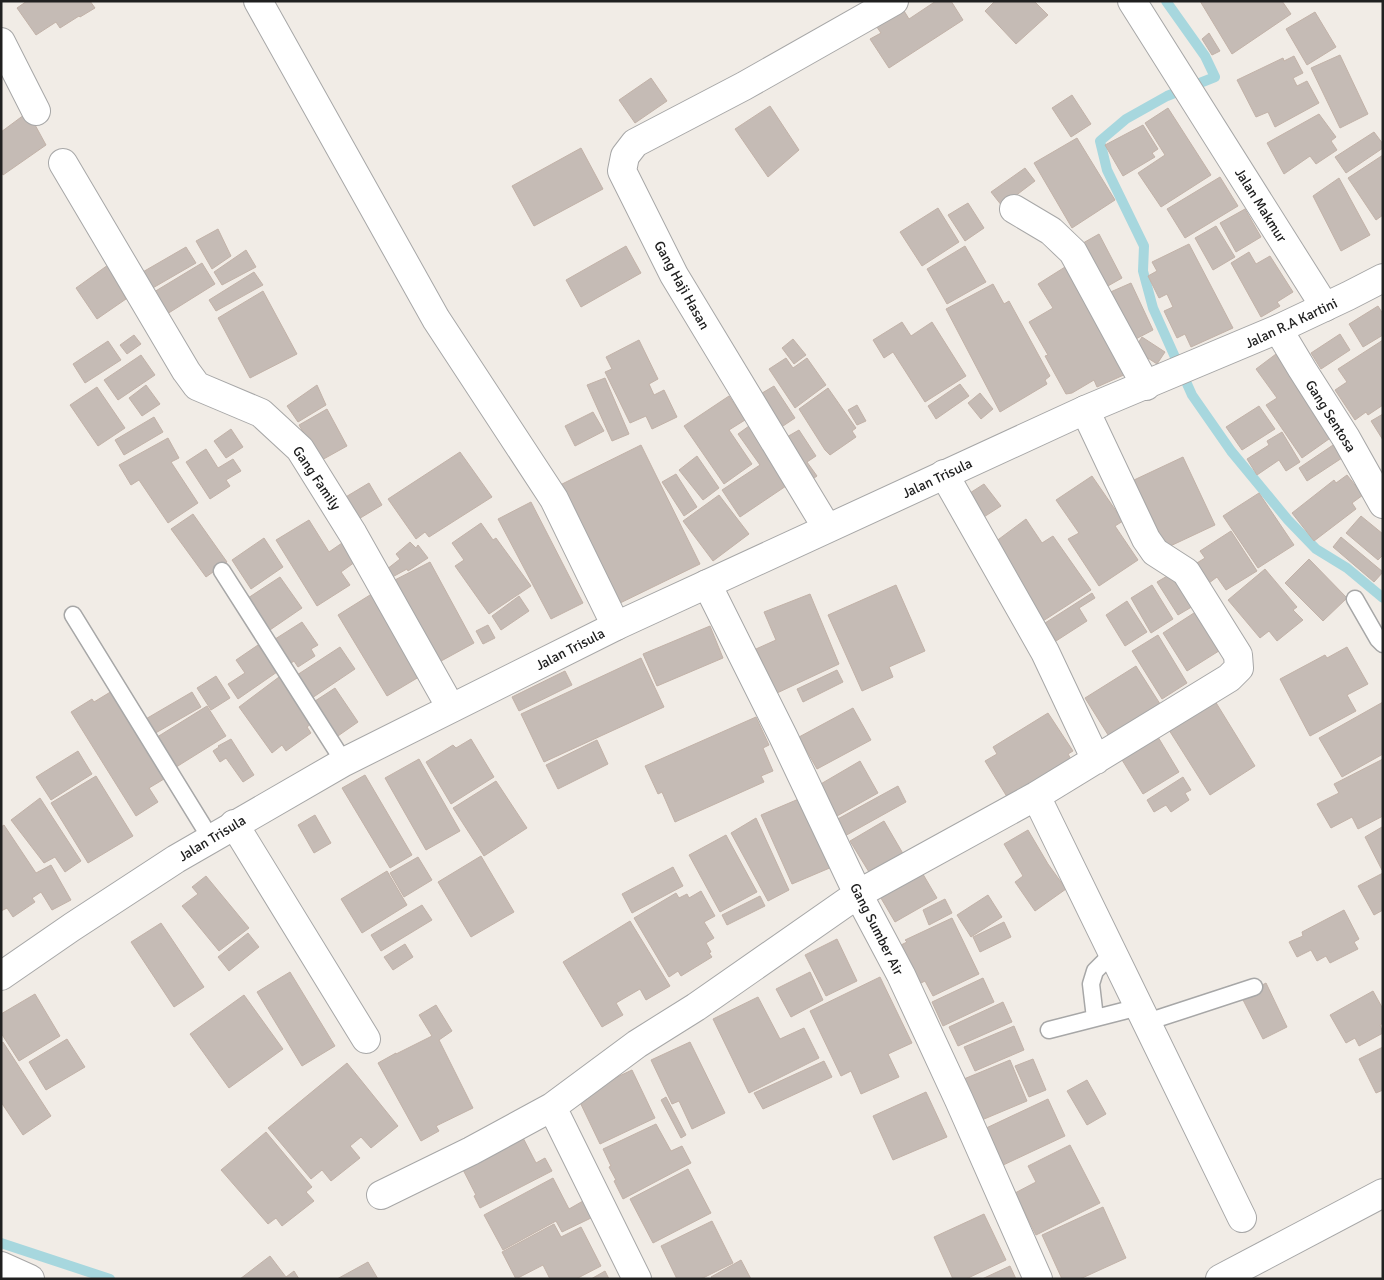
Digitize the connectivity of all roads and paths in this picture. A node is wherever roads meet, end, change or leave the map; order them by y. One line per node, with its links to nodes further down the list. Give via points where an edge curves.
1 (258, 1): 20 (street, via 436,319 554,498)
2 (894, 1): 15 (street, Gang Haji Hasan, via 744,86 635,142 625,156 622,171 674,275)
3 (1132, 1): 9 (street, Jalan Makmur)
4 (1, 42): 5 (street)
5 (36, 111)
6 (63, 163): 22 (street, Gang Family, via 197,386 261,413 300,449 353,534)
7 (1014, 209): 11 (street, via 1051,231 1073,252)
8 (1383, 278): 9 (street, Jalan R.A Kartini)
9 (1325, 307): 10 (street, Jalan R.A Kartini)
10 (1278, 329): 11 (street, Jalan R.A Kartini); 14 (street, Gang Sentosa)
11 (1157, 381): 12 (street, Jalan Trisula)
12 (1085, 410): 13 (street, Jalan Trisula); 23 (street, via 1146,539 1155,552 1186,572 1238,656 1238,668 1229,678)
13 (944, 474): 15 (street, Jalan Trisula); 23 (street, via 1045,652)
14 (1383, 504)
15 (827, 528): 17 (street, Jalan Trisula)
16 (222, 570): 24 (lane)
17 (707, 584): 20 (street, Jalan Trisula); 28 (street, Gang Sumber Air)
18 (1355, 599): 21 (lane)
19 (73, 615): 27 (lane)
20 (616, 626): 22 (street, Jalan Trisula)
21 (1383, 644)
22 (451, 708): 24 (street, Jalan Trisula)
23 (1096, 760): 25 (street)
24 (344, 762): 26 (street, Jalan Trisula)
25 (1036, 796): 28 (street); 29 (street)
26 (234, 824): 27 (street, Jalan Trisula); 35 (street)
27 (211, 838): 30 (street, Jalan Trisula)
28 (858, 894): 36 (street, via 696,1007 637,1044); 43 (street, Gang Sumber Air, via 901,975)
29 (1113, 953): 32 (street); 33 (lane, via 1095,972 1090,984)
30 (5, 966)
31 (1254, 987): 32 (lane)
32 (1143, 1015): 33 (lane); 39 (street)
33 (1095, 1018): 34 (lane)
34 (1049, 1030)
35 (366, 1039)
36 (552, 1107): 38 (street, via 471,1152); 42 (street)
37 (1383, 1193): 44 (street)
38 (381, 1195)
39 (1242, 1218)
40 (1, 1266): 41 (street)
41 (30, 1279)
42 (637, 1279)
43 (1038, 1279)
44 (1220, 1279)

